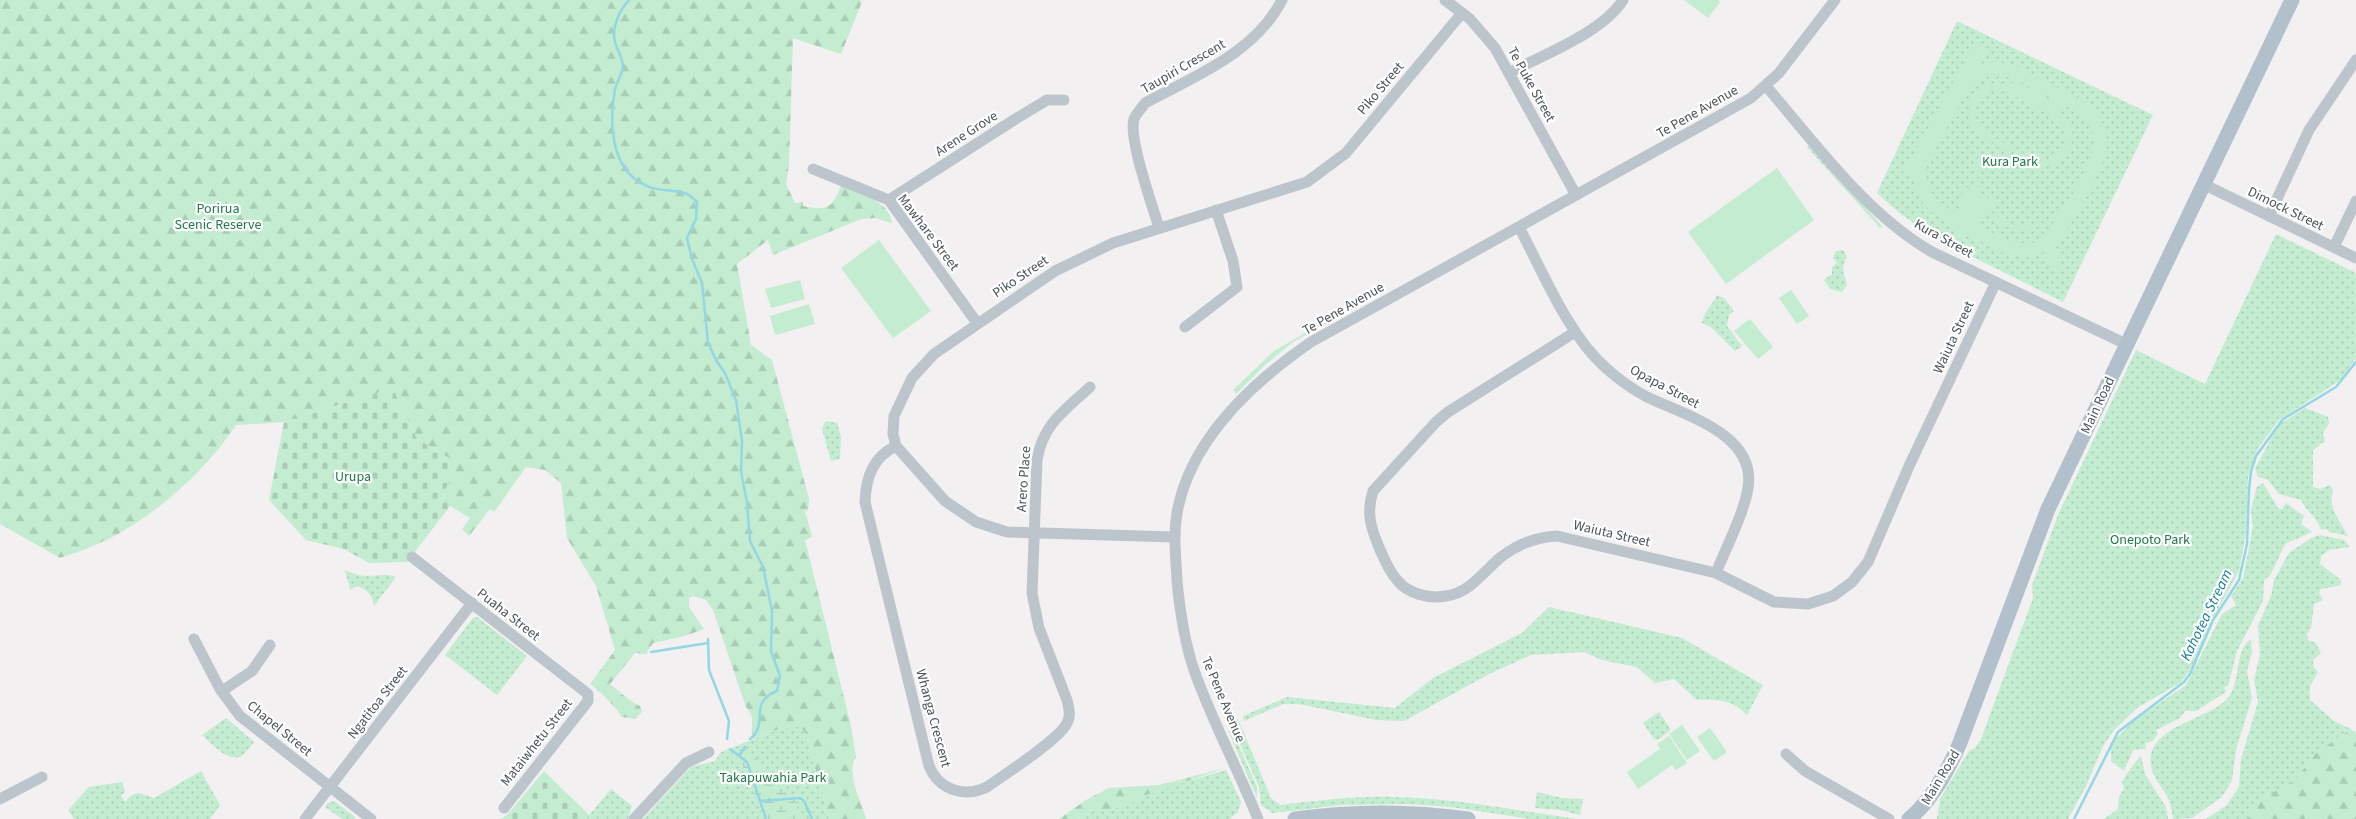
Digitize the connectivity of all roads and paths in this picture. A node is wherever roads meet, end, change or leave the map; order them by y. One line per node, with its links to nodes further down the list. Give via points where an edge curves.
1 (1282, 0): 19 (street, Taupiri Crescent, via 1271,20 1245,46 1145,103 1134,118 1136,147)
2 (1445, 0): 6 (street, Te Puke Street)
3 (1623, 0): 8 (street, via 1616,12 1601,24)
4 (1835, 0): 9 (street, Te Pene Avenue)
5 (2292, 0): 12 (main road, Main Road)
6 (1462, 13): 8 (street, Te Puke Street, via 1484,34); 16 (street, Piko Street, via 1346,153 1307,182)
7 (2356, 60): 17 (street, via 2310,130)
8 (1509, 72): 13 (street, Te Puke Street)
9 (1766, 86): 13 (street, Te Pene Avenue, via 1734,109); 22 (street, Kura Street, via 1888,222 1917,243)
10 (1064, 100): 14 (street, Arene Grove, via 1047,100)
11 (812, 169): 14 (street, Mawhare Street)
12 (2203, 184): 17 (street, Dimock Street); 26 (main road, Main Road)
13 (1576, 195): 18 (street, Te Pene Avenue)
14 (889, 200): 23 (street, Mawhare Street)
15 (2356, 201): 20 (street)
16 (1216, 210): 19 (street, Piko Street); 24 (street, via 1237,287)
17 (2269, 216): 20 (street, Dimock Street)
18 (1519, 227): 25 (street, Opapa Street); 30 (street, Te Pene Avenue, via 1311,342 1267,376 1220,424 1195,462 1181,495)
19 (1159, 228): 23 (street, Piko Street, via 1113,243 1069,263)
20 (2334, 247): 21 (street, Dimock Street)
21 (2356, 258)
22 (1996, 282): 26 (street, Kura Street); 32 (street, Waiuta Street, via 1868,562 1852,582 1821,600 1808,604 1784,604 1763,598)
23 (977, 323): 28 (street, Piko Street, via 934,354 912,378 894,416)
24 (1185, 327)
25 (1576, 332): 32 (street, Opapa Street, via 1596,358 1630,387 1717,430 1742,454 1748,472 1748,488); 32 (street, Waiuta Street, via 1448,412 1381,481 1370,500 1370,520 1389,569 1397,581 1413,592 1434,598 1455,595 1516,547 1527,541 1557,536)
26 (2126, 344): 44 (main road, Main Road, via 2048,509 1959,745 1937,786)
27 (1090, 388): 29 (street, Arero Place, via 1054,420 1040,442)
28 (896, 446): 29 (street, via 935,491 962,514 1007,532); 29 (street, Whanga Crescent, via 875,462 866,486 865,502 928,766 942,784 953,790 969,792 987,787 1058,734 1068,722 1067,700 1036,616 1032,593)
29 (1034, 533): 30 (street)
30 (1174, 537): 48 (street, Te Pene Avenue, via 1186,645)
31 (412, 557): 33 (street, Puaha Street)
32 (1716, 573)
33 (472, 603): 37 (street, Puaha Street); 41 (street, Ngatitoa Street)
34 (194, 639): 36 (street, Chapel Street)
35 (270, 646): 36 (street, via 252,671)
36 (222, 691): 41 (street, Chapel Street, via 245,721)
37 (588, 694): 43 (street, Mataiwhetu Street, via 588,701)
38 (709, 752): 47 (street, via 686,763)
39 (1786, 754): 51 (street, via 1805,771)
40 (42, 777): 42 (street)
41 (330, 787): 45 (street, Ngatitoa Street); 46 (street, Chapel Street)
42 (0, 799)
43 (504, 808)
44 (1915, 817)
45 (305, 819)
46 (371, 819)
47 (634, 819)
48 (1258, 819)
49 (1295, 819): 50 (main road, via 1360,812)
50 (1468, 819)
51 (1889, 819)

